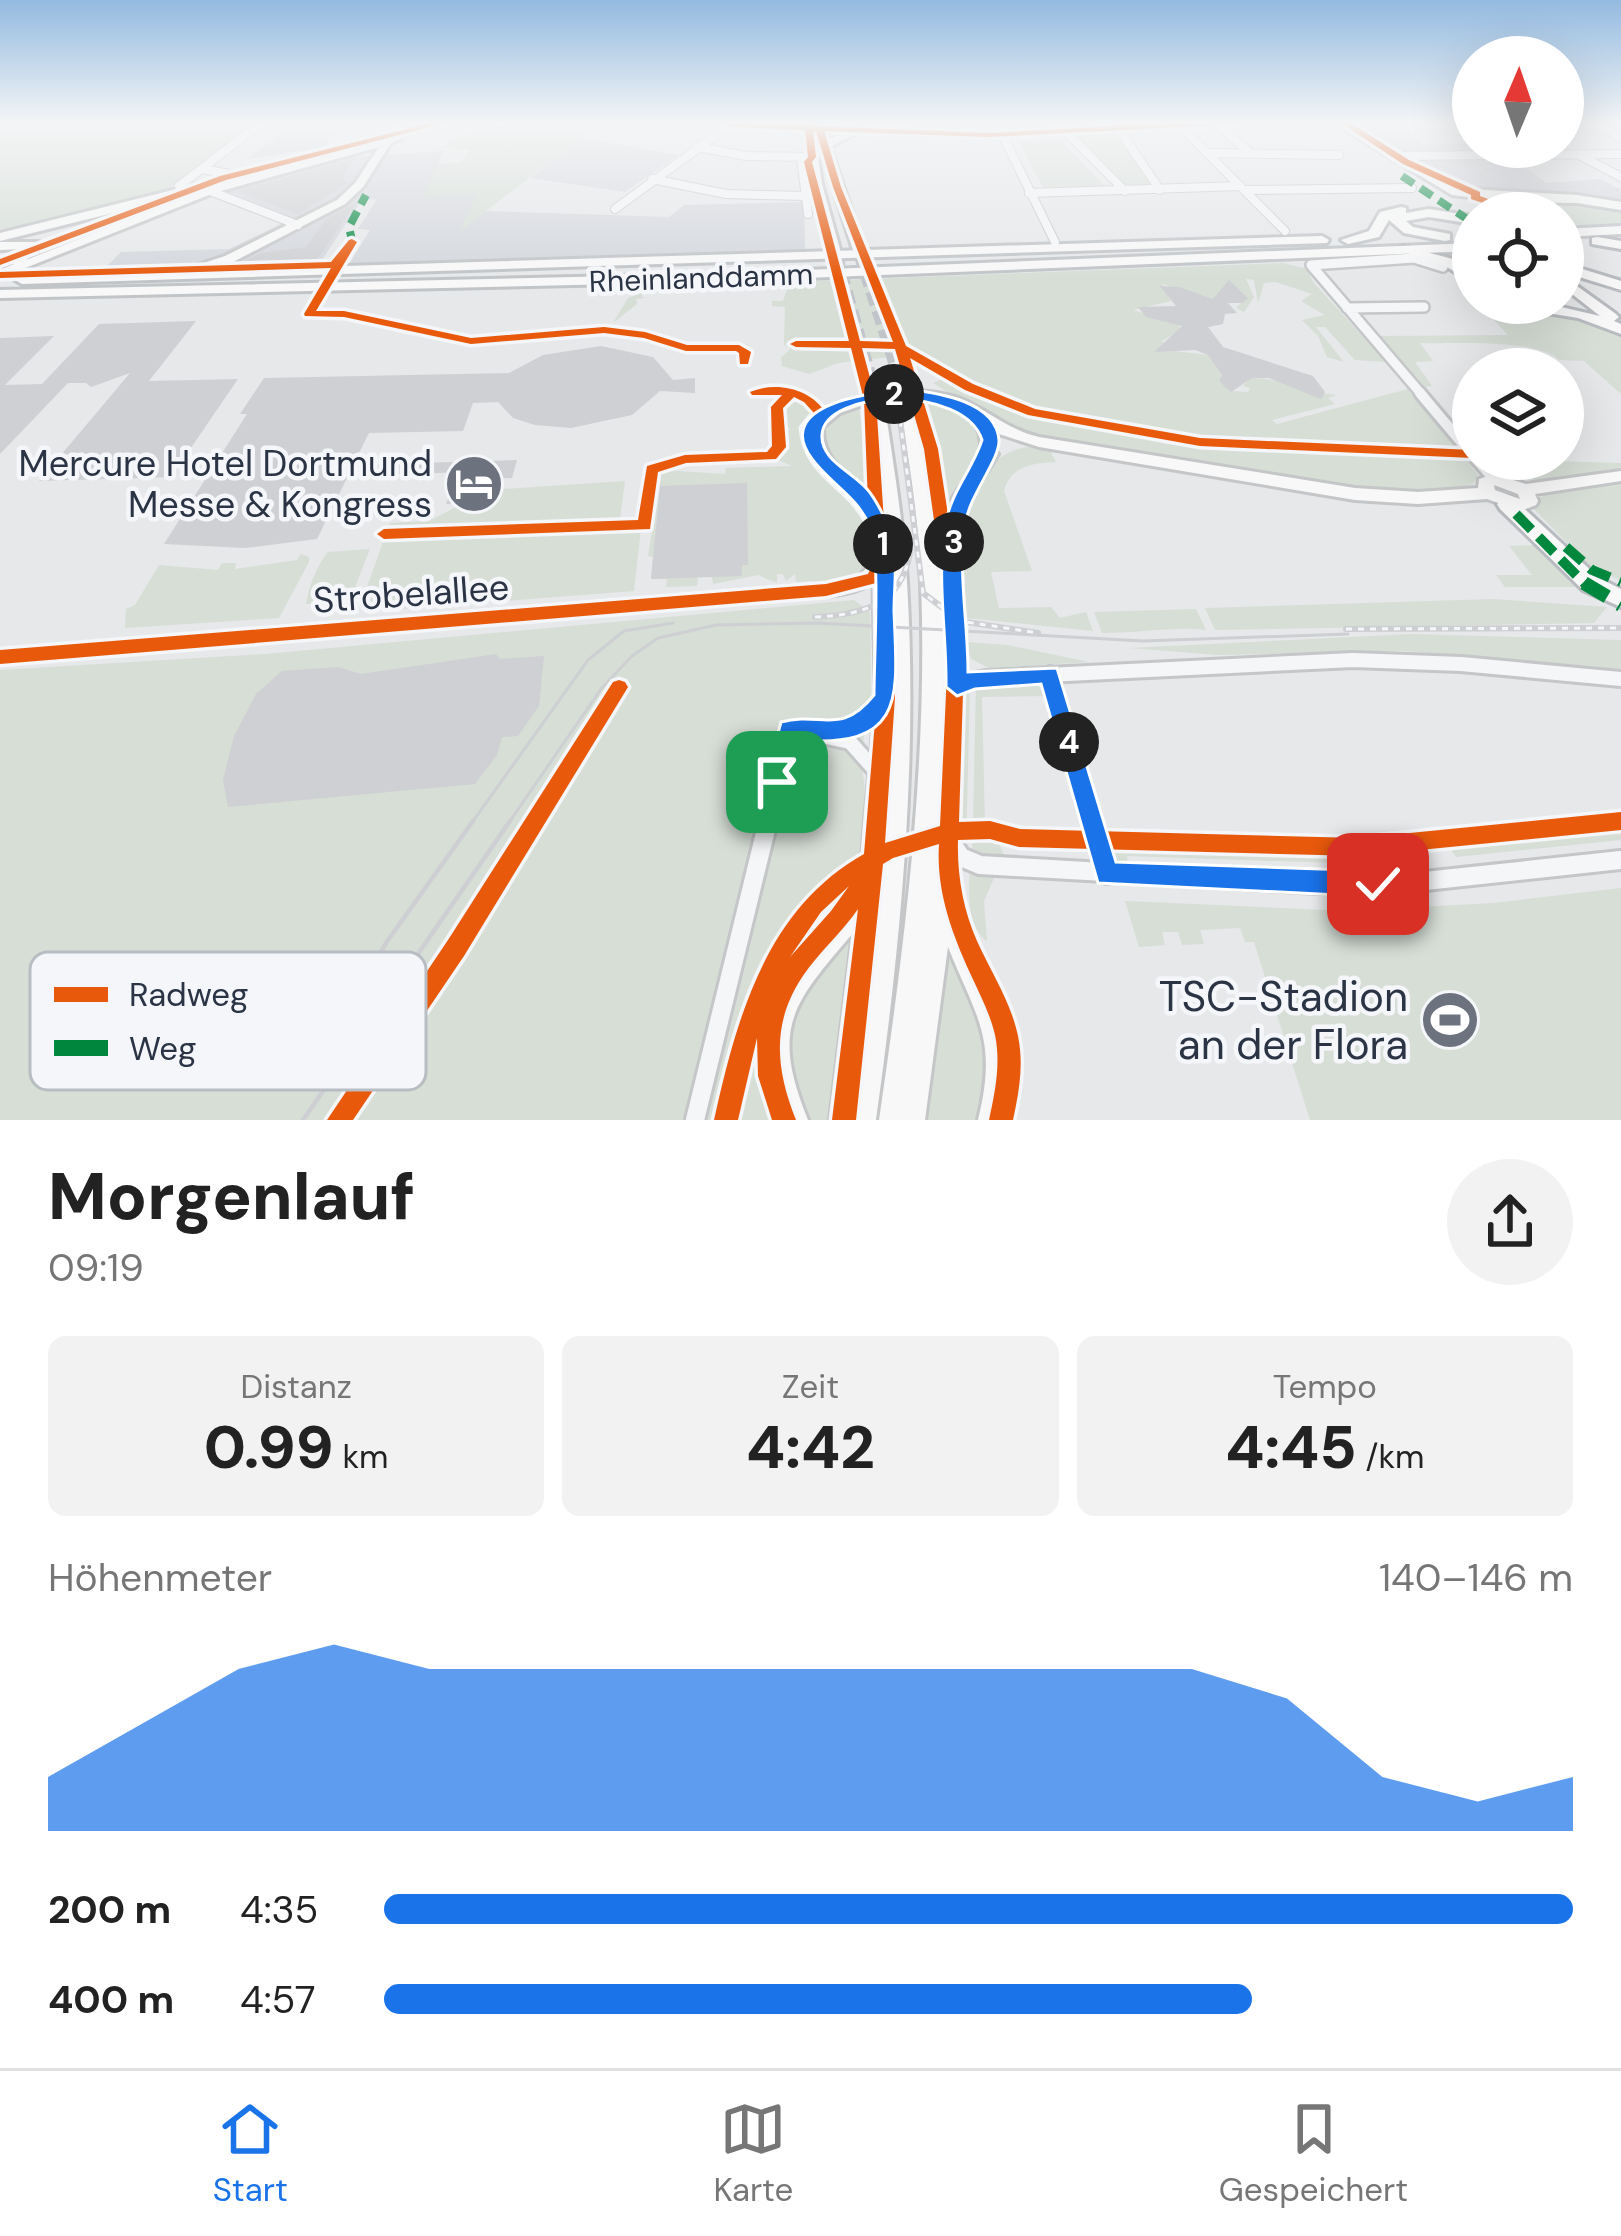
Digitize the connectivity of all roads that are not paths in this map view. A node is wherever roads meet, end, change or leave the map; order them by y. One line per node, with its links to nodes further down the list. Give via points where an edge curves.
1 (195, 174): 15 (street)
2 (259, 174): 18 (main road)
3 (366, 174): 25 (main road)
4 (370, 174): 25 (main road)
5 (659, 174): 14 (street)
6 (807, 174): 24 (street)
7 (812, 174): 45 (main road)
8 (834, 174): 46 (main road)
9 (1020, 174): 22 (street)
10 (1108, 174): 21 (street)
11 (1150, 174): 19 (street)
12 (1228, 174): 16 (street)
13 (1418, 174): 20 (main road)
14 (652, 179): 24 (street, via 726,194); 29 (street)
15 (179, 186)
16 (1239, 188): 17 (street); 19 (street); 33 (street)
17 (1412, 188)
18 (207, 189): 32 (street); 36 (main road); 50 (main road)
19 (1160, 190): 21 (street)
20 (1445, 190): 23 (main road); 26 (main road); 28 (main road, via 1496,199 1580,197); 39 (main road, via 1446,208 1392,212 1374,234)
21 (1126, 192): 22 (street)
22 (1029, 193): 42 (street)
23 (1452, 193)
24 (807, 196): 30 (street)
25 (356, 197): 32 (main road)
26 (1452, 197)
27 (1584, 201): 28 (main road)
28 (1621, 208)
29 (615, 209)
30 (808, 214)
31 (1452, 215): 37 (main road, via 1395,219)
32 (298, 225): 47 (main road)
33 (1285, 231)
34 (1584, 233): 35 (main road)
35 (1620, 235): 40 (main road)
36 (0, 237)
37 (1444, 237): 38 (main road, Rheinlanddamm); 39 (main road, Rheinlanddamm)
38 (1452, 237)
39 (1348, 240): 42 (main road, Rheinlanddamm)
40 (1584, 242)
41 (0, 246): 50 (main road, via 35,245)
42 (1050, 246): 51 (main road, Rheinlanddamm)
43 (1452, 248): 44 (main road, Rheinlanddamm)
44 (1403, 250): 48 (main road); 56 (main road, Rheinlanddamm, via 700,279)
45 (836, 253)
46 (860, 253)
47 (236, 256): 51 (main road, via 229,265); 52 (main road)
48 (1452, 264)
49 (1443, 267): 61 (street, via 1414,258 1310,266)
50 (2, 272): 52 (main road, Rheinlanddamm)
51 (244, 273): 52 (main road, Rheinlanddamm)
52 (174, 274)
53 (1584, 278): 55 (main road)
54 (1584, 286): 62 (main road)
55 (1621, 286)
56 (55, 293): 58 (main road, Rheinlanddamm); 59 (main road)
57 (1584, 293): 64 (main road)
58 (0, 294)
59 (0, 306)
60 (1424, 307): 61 (street)
61 (1347, 308): 67 (street)
62 (1621, 309)
63 (1584, 315): 64 (main road)
64 (1621, 327)
65 (906, 398): 68 (main road)
66 (979, 417): 69 (main road); 70 (main road, via 990,440); 74 (main road, via 957,403 908,394 855,400 818,420 818,456 861,494)
67 (1452, 430)
68 (916, 442): 79 (main road, via 931,482); 97 (main road, via 930,563 932,698)
69 (1040, 442): 70 (main road, via 1006,444); 73 (main road, via 1355,494)
70 (985, 459): 79 (main road, via 959,503)
71 (1621, 476): 73 (main road)
72 (1496, 480): 73 (street)
73 (1508, 494): 76 (main road, via 1585,570); 78 (main road, via 1591,584)
74 (883, 533): 75 (main road); 96 (main road, via 878,408 896,530 901,698 893,862)
75 (883, 556): 77 (street, via 865,582); 80 (main road)
76 (1621, 586)
77 (826, 590): 80 (street, via 860,595); 81 (street, Strobelallee)
78 (1621, 599)
79 (948, 621): 84 (main road)
80 (886, 622): 85 (main road)
81 (0, 657)
82 (1049, 674): 83 (street, via 1353,661); 84 (street, via 973,680); 91 (street)
83 (1621, 679)
84 (950, 696): 88 (main road)
85 (886, 697): 86 (street, via 871,716); 87 (main road)
86 (833, 733): 87 (street, via 866,752); 93 (street, via 790,729)
87 (879, 782): 90 (main road)
88 (943, 824): 91 (street, via 952,848 980,866); 92 (main road)
89 (1621, 860): 91 (street, via 1378,884)
90 (873, 869): 94 (main road, via 849,919 791,986 775,1040 779,1088); 95 (main road)
91 (1107, 874)
92 (940, 878): 98 (main road); 99 (main road, via 948,916 998,1025 1002,1087)
93 (695, 1120)
94 (794, 1120)
95 (844, 1120)
96 (862, 1120)
97 (893, 1120)
98 (911, 1120)
99 (992, 1120)

